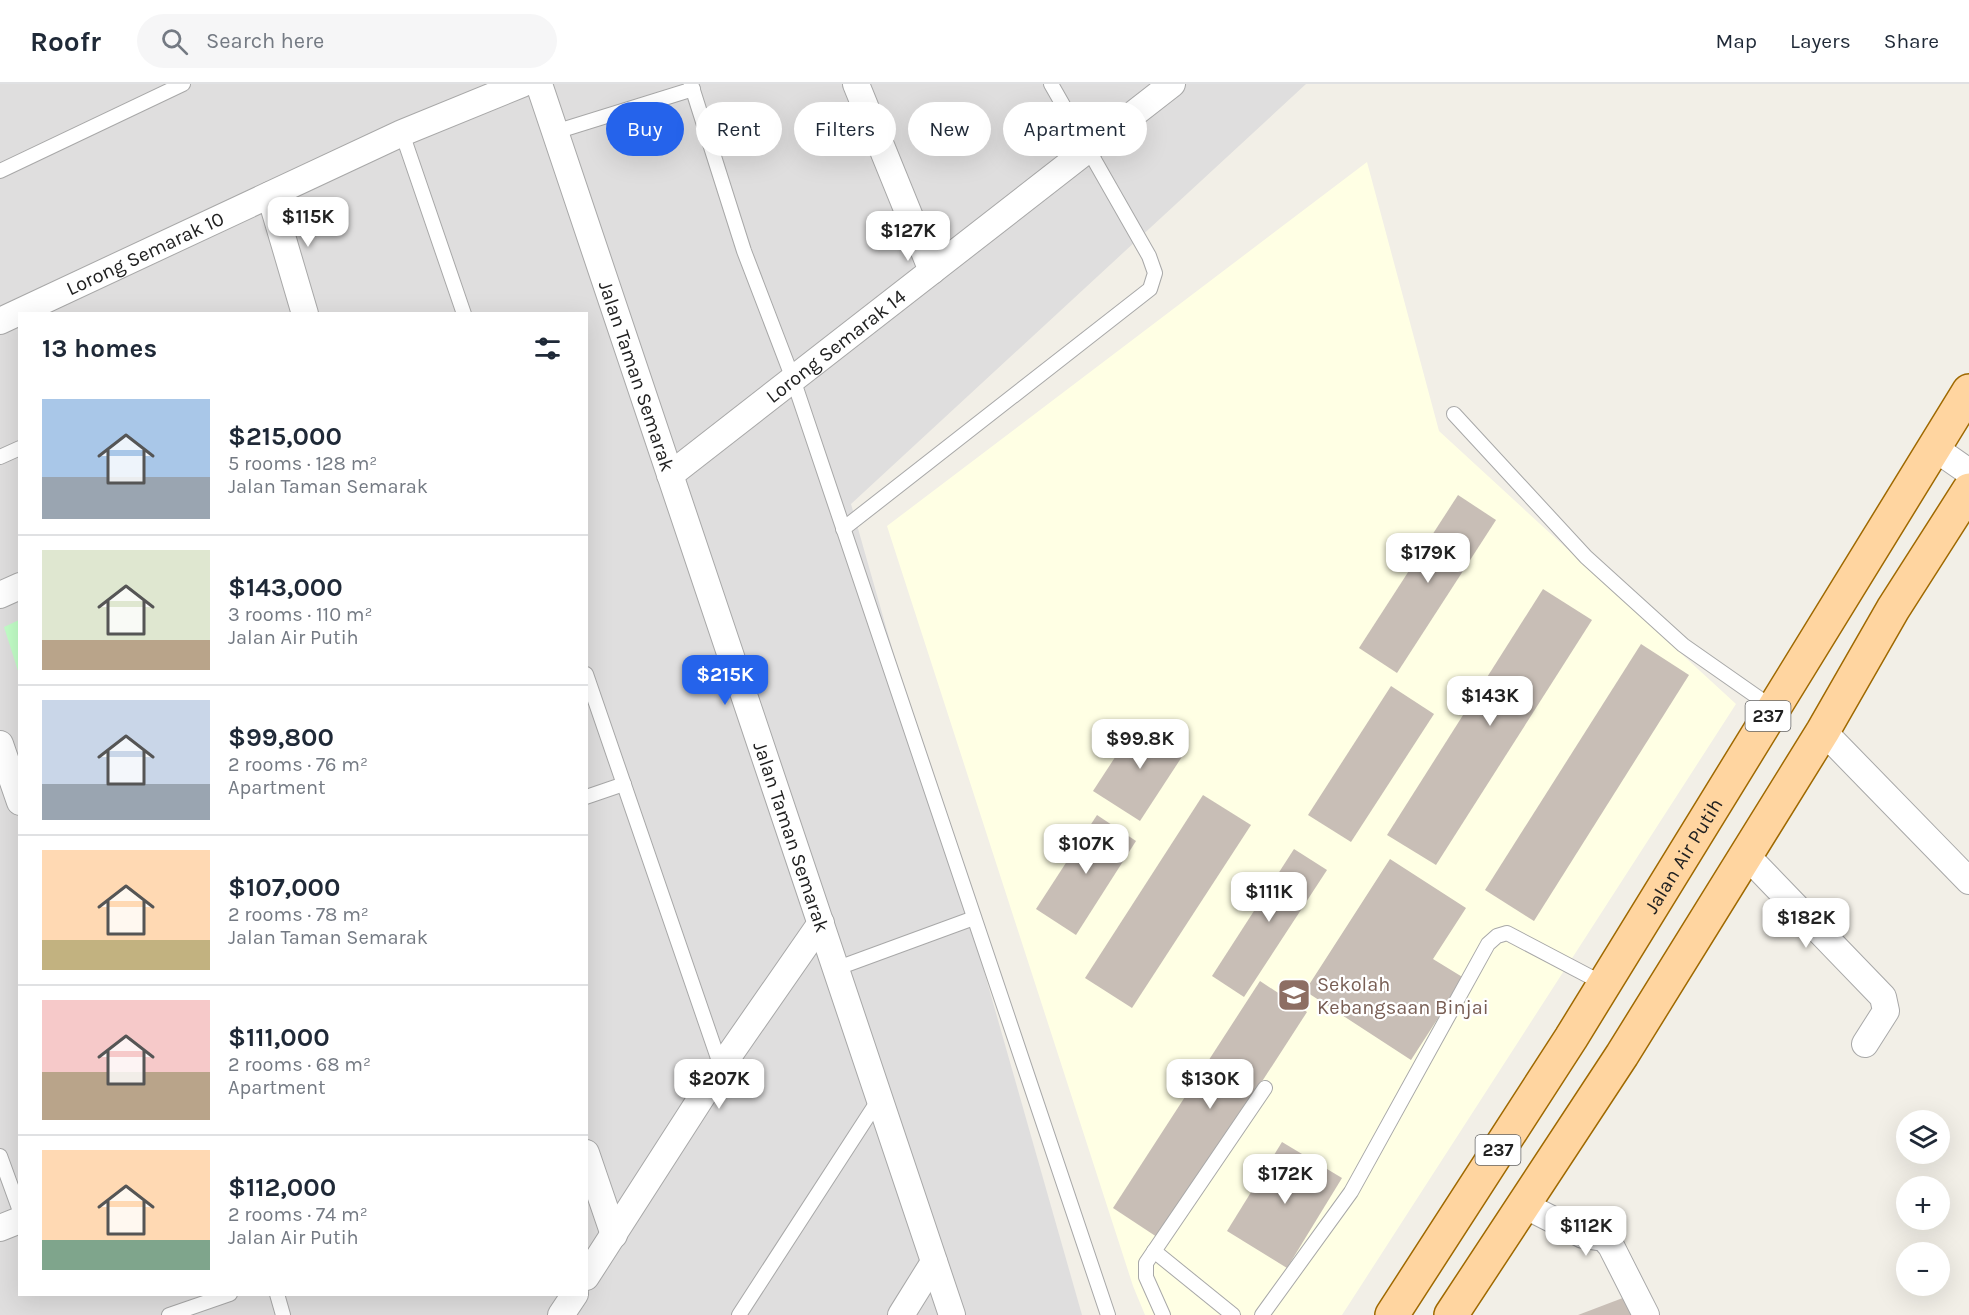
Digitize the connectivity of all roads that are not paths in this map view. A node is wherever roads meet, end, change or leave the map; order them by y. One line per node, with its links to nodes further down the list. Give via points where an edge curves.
1 (183, 84): 14 (lane)
2 (522, 84): 11 (street, Lorong Semarak 10)
3 (538, 84): 10 (street, Jalan Taman Semarak)
4 (856, 84): 16 (street)
5 (1052, 84): 8 (lane)
6 (1172, 84): 9 (street, Lorong Semarak 14)
7 (692, 87): 10 (lane); 22 (lane, via 744,251)
8 (1062, 102)
9 (1147, 103)
10 (555, 132): 29 (street, Jalan Taman Semarak)
11 (402, 133): 15 (street, Lorong Semarak 10); 19 (lane)
12 (1079, 156): 16 (street, Lorong Semarak 14)
13 (1091, 156): 31 (lane, via 1149,256 1155,273 1149,289)
14 (0, 171)
15 (270, 195): 17 (street, Lorong Semarak 10); 18 (street)
16 (932, 271): 22 (street, Lorong Semarak 14)
17 (19, 312)
18 (304, 312)
19 (463, 312)
20 (18, 313): 21 (street, Lorong Semarak 10)
21 (0, 321)
22 (794, 379): 29 (street, Lorong Semarak 14); 31 (lane)
23 (1969, 391): 25 (main road, Jalan Air Putih / 237)
24 (1454, 414): 35 (lane, via 1586,557 1683,645)
25 (1933, 447): 28 (street); 35 (main road, Jalan Air Putih / 237)
26 (18, 449): 27 (lane)
27 (0, 457)
28 (1969, 472)
29 (670, 474): 44 (street, Jalan Taman Semarak)
30 (1969, 490): 36 (main road, 237, via 1893,609)
31 (843, 529): 43 (lane)
32 (18, 587): 33 (street)
33 (0, 595)
34 (588, 680): 38 (lane)
35 (1773, 708): 46 (main road, Jalan Air Putih / 237)
36 (1823, 731): 41 (main road, 237); 42 (street)
37 (0, 744): 39 (street)
38 (624, 783): 40 (lane); 48 (lane)
39 (18, 796)
40 (588, 796)
41 (1745, 854): 47 (street, via 1883,997 1886,1011); 53 (main road, 237, via 1622,1055)
42 (1969, 881)
43 (974, 918): 45 (lane); 70 (lane)
44 (820, 923): 45 (street, Jalan Taman Semarak); 48 (street)
45 (836, 969): 50 (street, Jalan Taman Semarak)
46 (1604, 984): 73 (lane, via 1507,933 1488,944 1351,1192); 74 (main road, Jalan Air Putih / 237)
47 (1865, 1044)
48 (721, 1066): 57 (street)
49 (1265, 1088): 58 (lane)
50 (879, 1099): 59 (street, Jalan Taman Semarak); 67 (lane)
51 (0, 1156): 54 (lane)
52 (588, 1159): 57 (street)
53 (1522, 1203): 75 (main road, 237); 76 (street, via 1583,1235 1604,1239)
54 (18, 1205)
55 (18, 1222): 56 (street)
56 (0, 1228)
57 (614, 1235): 60 (street)
58 (1154, 1251): 71 (lane, via 1146,1263 1146,1277); 72 (lane)
59 (934, 1262): 68 (street); 69 (street, Jalan Taman Semarak)
60 (588, 1274)
61 (224, 1296): 64 (lane)
62 (278, 1296): 65 (lane)
63 (574, 1296): 66 (street)
64 (169, 1315)
65 (283, 1315)
66 (561, 1315)
67 (739, 1315)
68 (901, 1315)
69 (952, 1315)
70 (1108, 1315)
71 (1163, 1315)
72 (1233, 1315)
73 (1262, 1315)
74 (1392, 1315)
75 (1451, 1315)
76 (1646, 1315)

